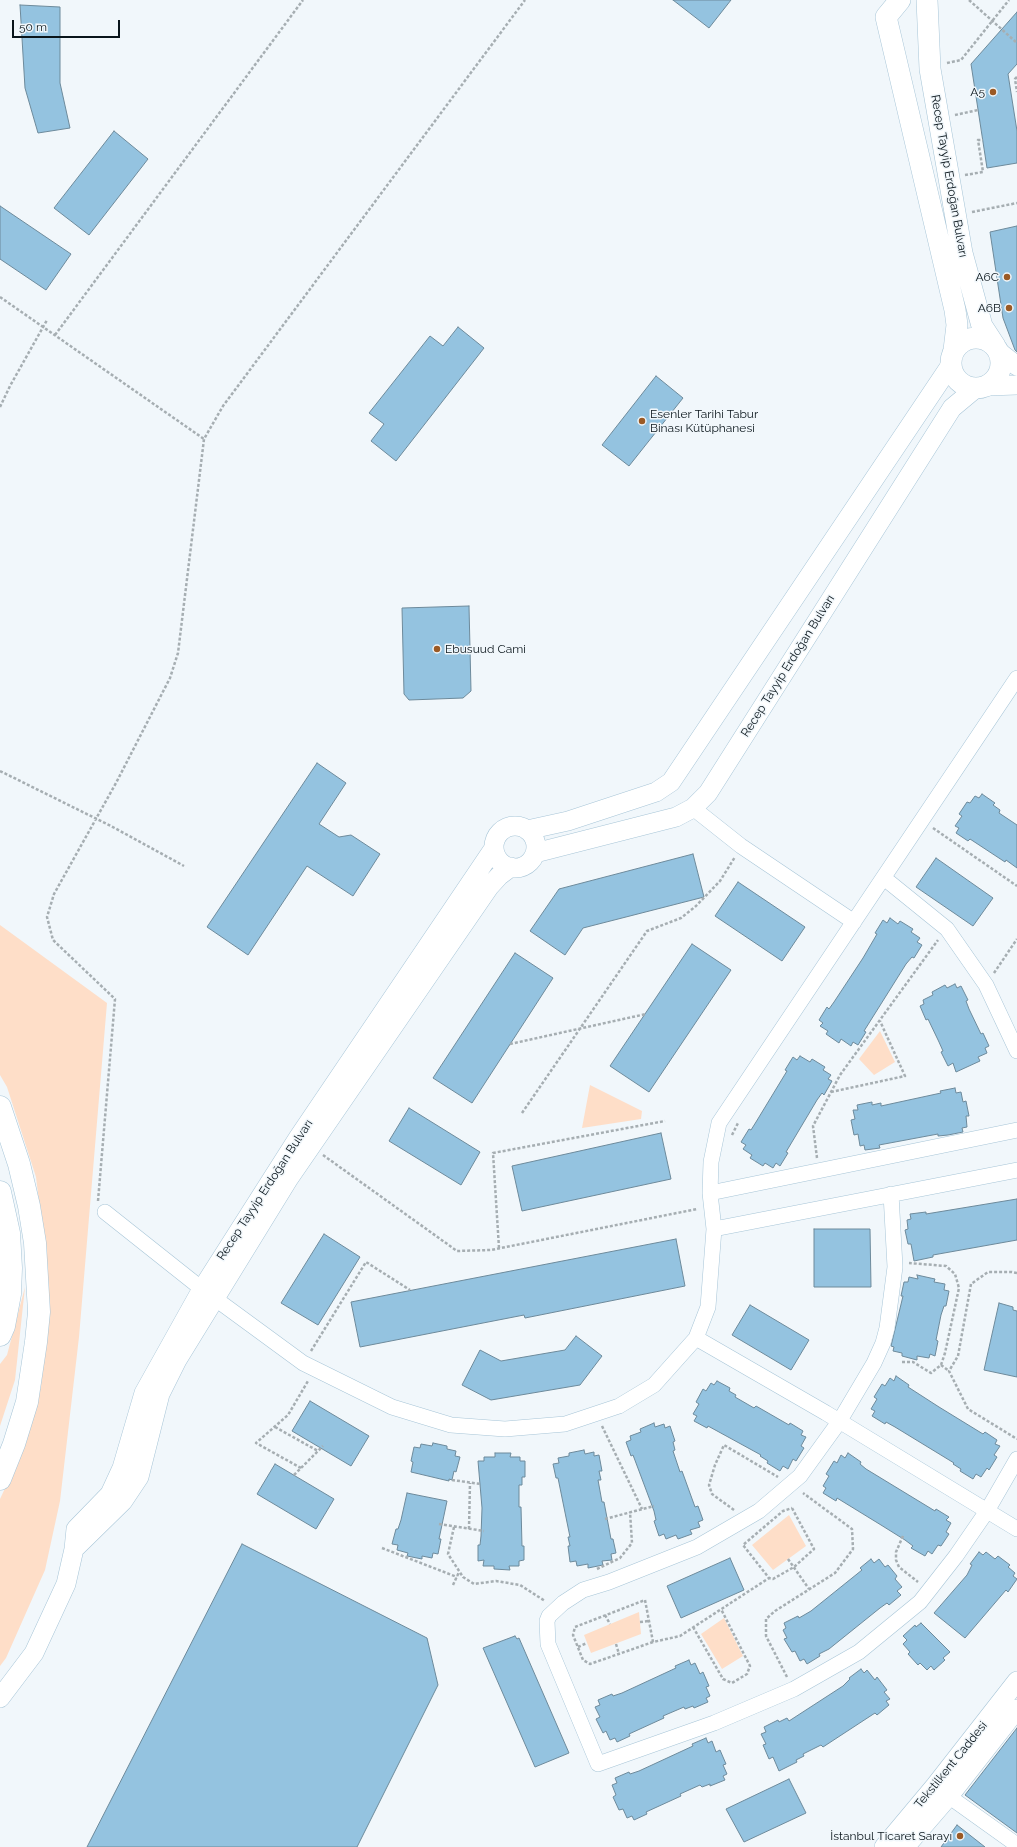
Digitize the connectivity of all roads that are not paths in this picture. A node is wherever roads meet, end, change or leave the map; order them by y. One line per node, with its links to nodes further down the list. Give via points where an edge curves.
1 (900, 0): 4 (main road, Recep Tayyip Erdoğan Bulvarı, via 886,17 957,325)
2 (927, 0): 3 (main road, Recep Tayyip Erdoğan Bulvarı, via 930,65 962,253 982,326)
3 (997, 349): 4 (main road, via 981,338 973,337 959,344); 5 (street); 7 (main road, via 1001,360 999,375)
4 (952, 358): 7 (main road, via 952,374 957,380 964,386); 10 (street, Recep Tayyip Erdoğan Bulvarı, via 671,782 656,792)
5 (1017, 366)
6 (1017, 386): 7 (street)
7 (982, 387): 9 (street, Recep Tayyip Erdoğan Bulvarı, via 952,408 708,793)
8 (1017, 678): 14 (street, via 930,826)
9 (693, 808): 12 (street, Recep Tayyip Erdoğan Bulvarı, via 676,817); 15 (street, via 741,846)
10 (527, 830): 11 (street, via 520,826 505,829 495,840); 12 (street, via 536,844)
11 (494, 848): 13 (street, via 500,862); 25 (street, Recep Tayyip Erdoğan Bulvarı, via 298,1138)
12 (535, 853): 13 (street, via 531,861 524,866)
13 (511, 867): 25 (street, Recep Tayyip Erdoğan Bulvarı, via 489,887)
14 (884, 878): 15 (street); 16 (street, via 947,928 986,985)
15 (854, 922): 22 (street, via 719,1123 711,1162)
16 (1017, 1051)
17 (0, 1107): 30 (highway, via 19,1164 29,1206 35,1243 38,1312 28,1402)
18 (1017, 1130): 22 (street, via 820,1170)
19 (1017, 1170): 21 (street)
20 (0, 1192): 26 (highway, via 8,1233 11,1268 10,1294)
21 (891, 1194): 24 (street); 28 (street, via 895,1262 887,1328 874,1363)
22 (711, 1200): 24 (street)
23 (101, 1208): 25 (street)
24 (714, 1229): 27 (street, via 708,1307)
25 (208, 1293): 27 (street, via 309,1366 392,1406 451,1425 505,1429 565,1424 596,1415 619,1406 654,1385); 33 (street, Recep Tayyip Erdoğan Bulvarı, via 144,1393 122,1468 110,1494 76,1529); 33 (street, Recep Tayyip Erdoğan Bulvarı, via 160,1394 139,1477 123,1501)
26 (0, 1335)
27 (696, 1338): 28 (street)
28 (840, 1422): 31 (street); 31 (street, via 800,1476 759,1511 697,1547 583,1590 549,1616 548,1644 598,1764 714,1723 794,1689 859,1652 920,1602)
29 (1017, 1459): 31 (street)
30 (0, 1479)
31 (987, 1511): 32 (street)
32 (1017, 1529)
33 (74, 1549): 35 (street, Recep Tayyip Erdoğan Bulvarı, via 66,1584 34,1653)
34 (1017, 1681): 37 (street, Tekstilkent Caddesi)
35 (0, 1698)
36 (1017, 1709): 37 (street, Tekstilkent Caddesi)
37 (942, 1791): 38 (street); 39 (street, Tekstilkent Caddesi); 40 (street, Tekstilkent Caddesi)
38 (1017, 1845)
39 (884, 1847)
40 (905, 1847)

